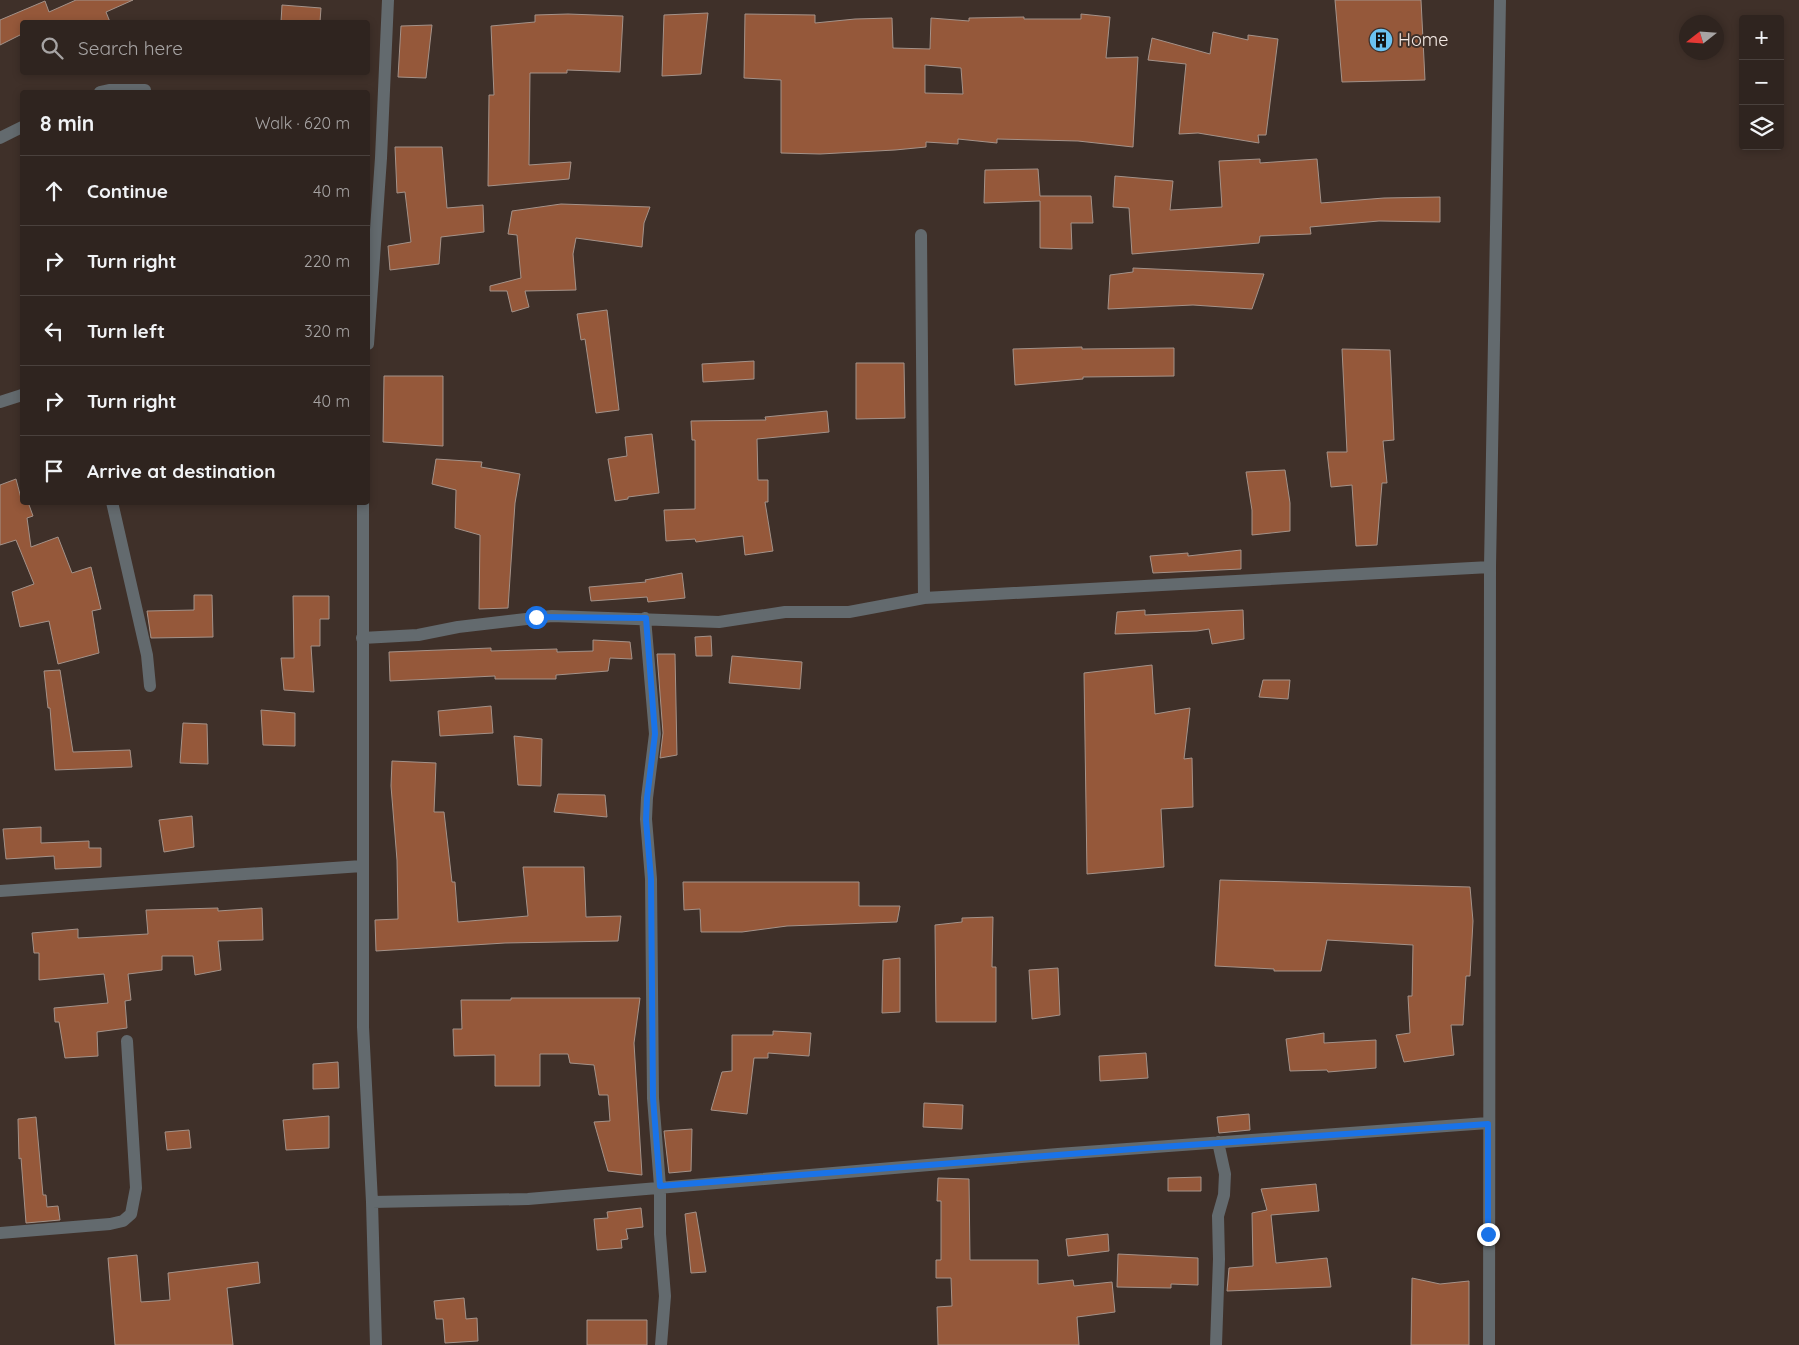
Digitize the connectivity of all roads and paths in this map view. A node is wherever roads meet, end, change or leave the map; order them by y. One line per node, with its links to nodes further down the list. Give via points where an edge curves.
1 (388, 0): 8 (street)
2 (1500, 0): 13 (street)
3 (109, 90): 4 (street)
4 (145, 90)
5 (20, 128): 6 (street)
6 (0, 138)
7 (921, 235): 14 (street)
8 (370, 315)
9 (20, 396): 10 (street)
10 (0, 402)
11 (113, 505): 17 (street, via 147,655)
12 (363, 505): 16 (street)
13 (1490, 567): 14 (street); 21 (street)
14 (924, 598): 15 (street, via 849,612 785,612 719,622)
15 (646, 618): 16 (street, via 552,616 418,635); 23 (street, via 655,734 646,820 651,879 653,1098)
16 (362, 638): 18 (street)
17 (150, 686)
18 (362, 866): 19 (street); 24 (street, via 363,1026)
19 (0, 891)
20 (127, 1041): 25 (street, via 136,1188 131,1214 123,1221 110,1224)
21 (1488, 1124): 22 (street); 29 (street)
22 (1218, 1142): 23 (street); 28 (street, via 1225,1174 1218,1216)
23 (660, 1186): 24 (street, via 528,1199); 27 (street, via 665,1296)
24 (372, 1202): 26 (street)
25 (0, 1232)
26 (376, 1345)
27 (661, 1345)
28 (1216, 1345)
29 (1489, 1345)

